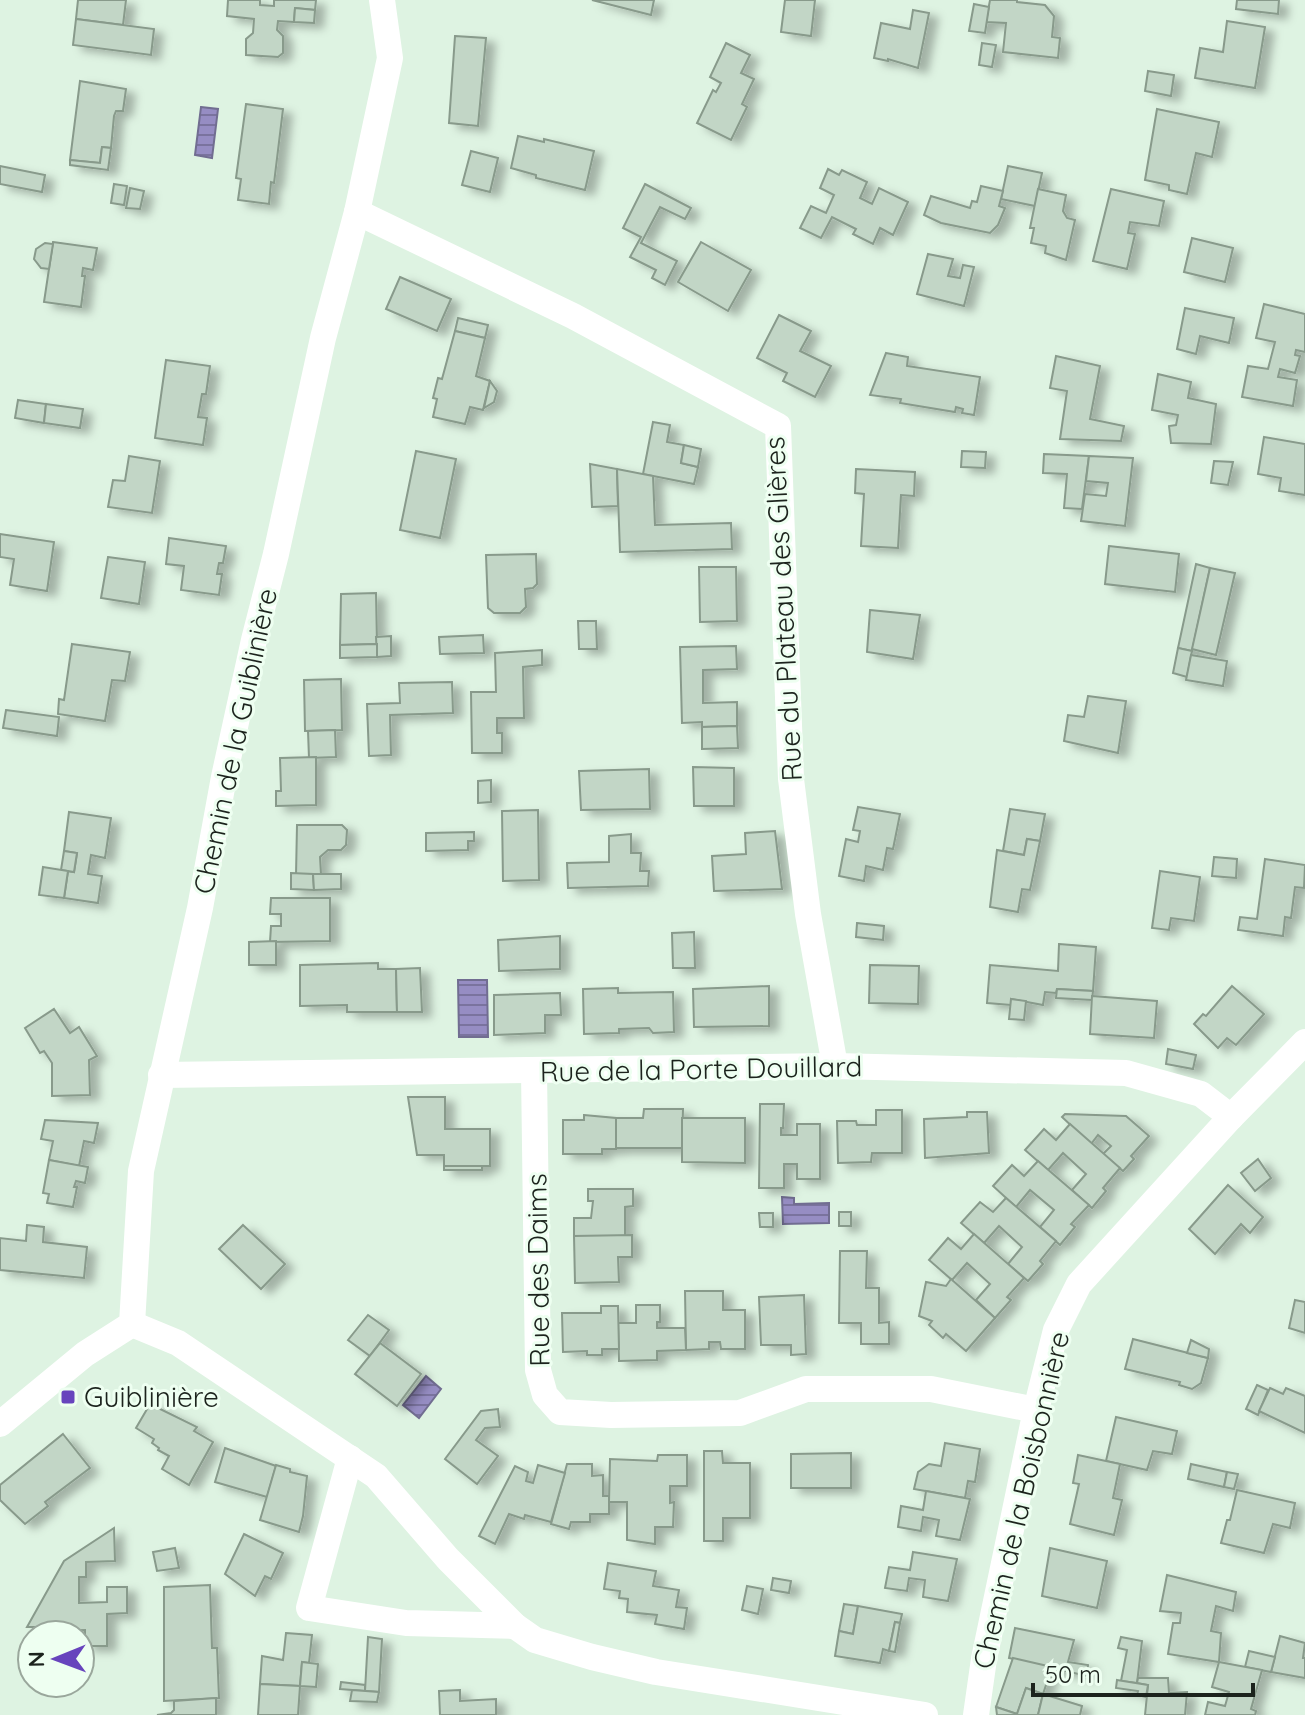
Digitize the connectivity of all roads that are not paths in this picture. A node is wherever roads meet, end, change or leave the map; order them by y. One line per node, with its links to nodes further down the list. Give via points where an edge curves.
1 (382, 0): 2 (street, Chemin de la Guiblinière, via 390,58)
2 (357, 212): 4 (street, Rue du Plateau des Glières, via 573,316 778,426 791,779); 6 (street, Chemin de la Guiblinière, via 254,640)
3 (1305, 1042): 7 (street, Chemin de la Boisbonnière)
4 (835, 1066): 5 (street, Rue de la Porte Douillard); 7 (street, Rue de la Porte Douillard, via 1126,1073 1201,1094)
5 (534, 1071): 6 (street, Rue de la Porte Douillard); 9 (street, Rue des Daims, via 538,1370 545,1395 560,1412 740,1413 806,1389 931,1389)
6 (161, 1075): 8 (street, Chemin de la Guiblinière, via 141,1171)
7 (1231, 1117): 9 (street, Chemin de la Boisbonnière, via 1079,1284 1056,1330)
8 (132, 1324): 10 (street, via 85,1354); 11 (street, via 178,1343)
9 (1036, 1410): 14 (street, Chemin de la Boisbonnière)
10 (0, 1424)
11 (350, 1458): 12 (street, via 376,1476); 12 (street, via 309,1608 406,1623)
12 (515, 1626): 13 (street, via 535,1640 656,1672)
13 (925, 1715)
14 (976, 1715)

